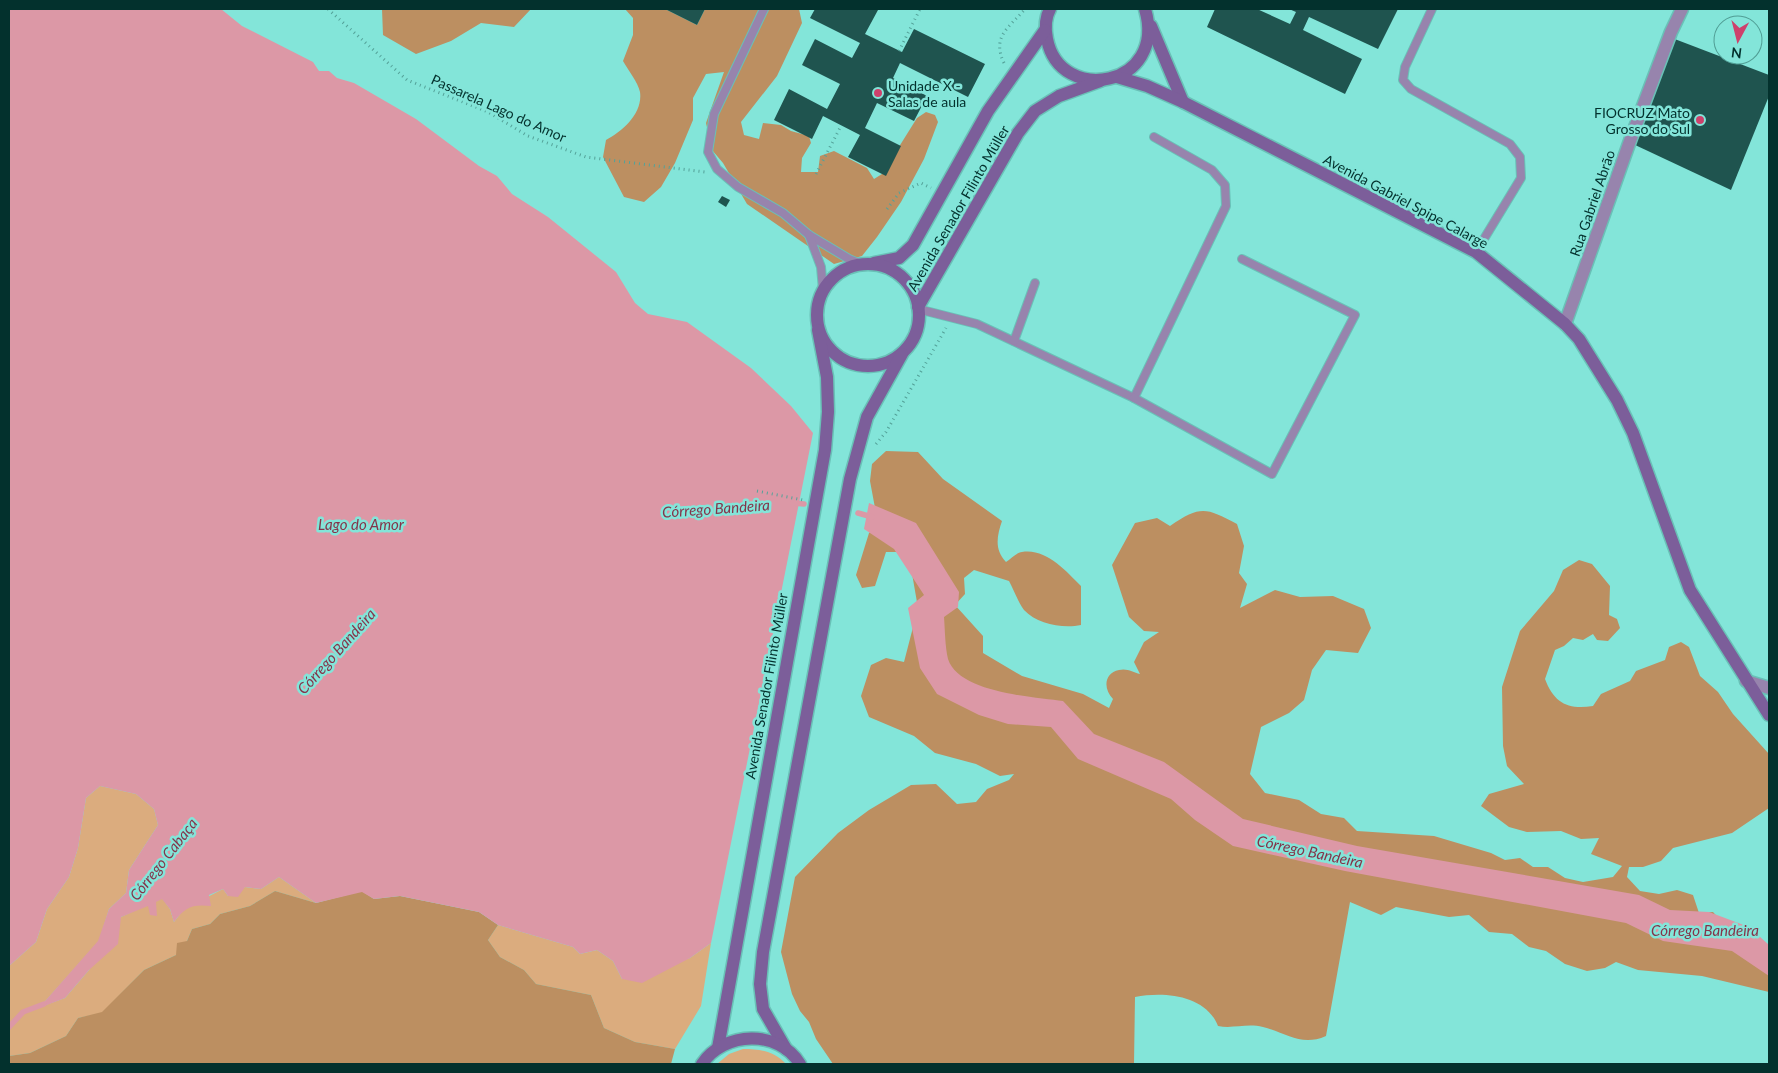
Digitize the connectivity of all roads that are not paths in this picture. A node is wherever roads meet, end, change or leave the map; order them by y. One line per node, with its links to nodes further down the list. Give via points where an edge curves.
1 (764, 9): 12 (lane, via 714,114 708,152 718,169 738,187 782,213)
2 (1050, 9): 7 (main road)
3 (1145, 9): 6 (main road)
4 (1432, 9): 13 (lane, via 1405,67 1403,80 1411,89 1510,144 1520,157 1521,178)
5 (1682, 9): 19 (street, Rua Gabriel Abrão, via 1634,129)
6 (1149, 22): 8 (main road, via 1148,39 1142,55 1131,68); 10 (main road)
7 (1045, 30): 9 (main road, via 1048,47 1056,61 1068,72); 15 (main road, Avenida Senador Filinto Müller, via 988,111 913,245 899,258)
8 (1116, 77): 9 (main road, Avenida Senador Filinto Müller); 10 (main road, Avenida Gabriel Spipe Calarge)
9 (1100, 81): 18 (main road, Avenida Senador Filinto Müller, via 1059,96 1036,111 1018,133)
10 (1183, 102): 13 (main road, Avenida Gabriel Spipe Calarge)
11 (1154, 137): 23 (lane, via 1212,170 1225,185 1226,206)
12 (809, 235): 15 (lane); 17 (lane, via 820,267)
13 (1476, 252): 19 (main road, Avenida Gabriel Spipe Calarge)
14 (1242, 259): 23 (lane, via 1355,315 1272,474)
15 (863, 265): 17 (main road, via 843,271); 18 (main road, via 892,271 904,280 914,292)
16 (1035, 283): 21 (lane)
17 (823, 290): 20 (main road, via 816,316)
18 (918, 308): 21 (lane, via 977,324); 22 (main road, via 918,324)
19 (1565, 324): 24 (main road, Avenida Gabriel Spipe Calarge, via 1579,339 1617,400 1633,433 1690,590)
20 (818, 330): 22 (main road, via 838,357 854,365 887,363); 27 (main road, Avenida Senador Filinto Müller, via 827,377 825,450)
21 (1014, 340): 23 (lane)
22 (902, 354): 28 (main road, via 867,417 858,448 763,952 760,984 763,1009)
23 (1134, 398)
24 (1746, 682): 25 (street); 26 (main road, Avenida Gabriel Spipe Calarge)
25 (1769, 688)
26 (1769, 715)
27 (718, 1048): 28 (main road, via 735,1040 752,1038 770,1041); 29 (main road)
28 (786, 1049): 30 (main road)
29 (702, 1064)
30 (800, 1064)

